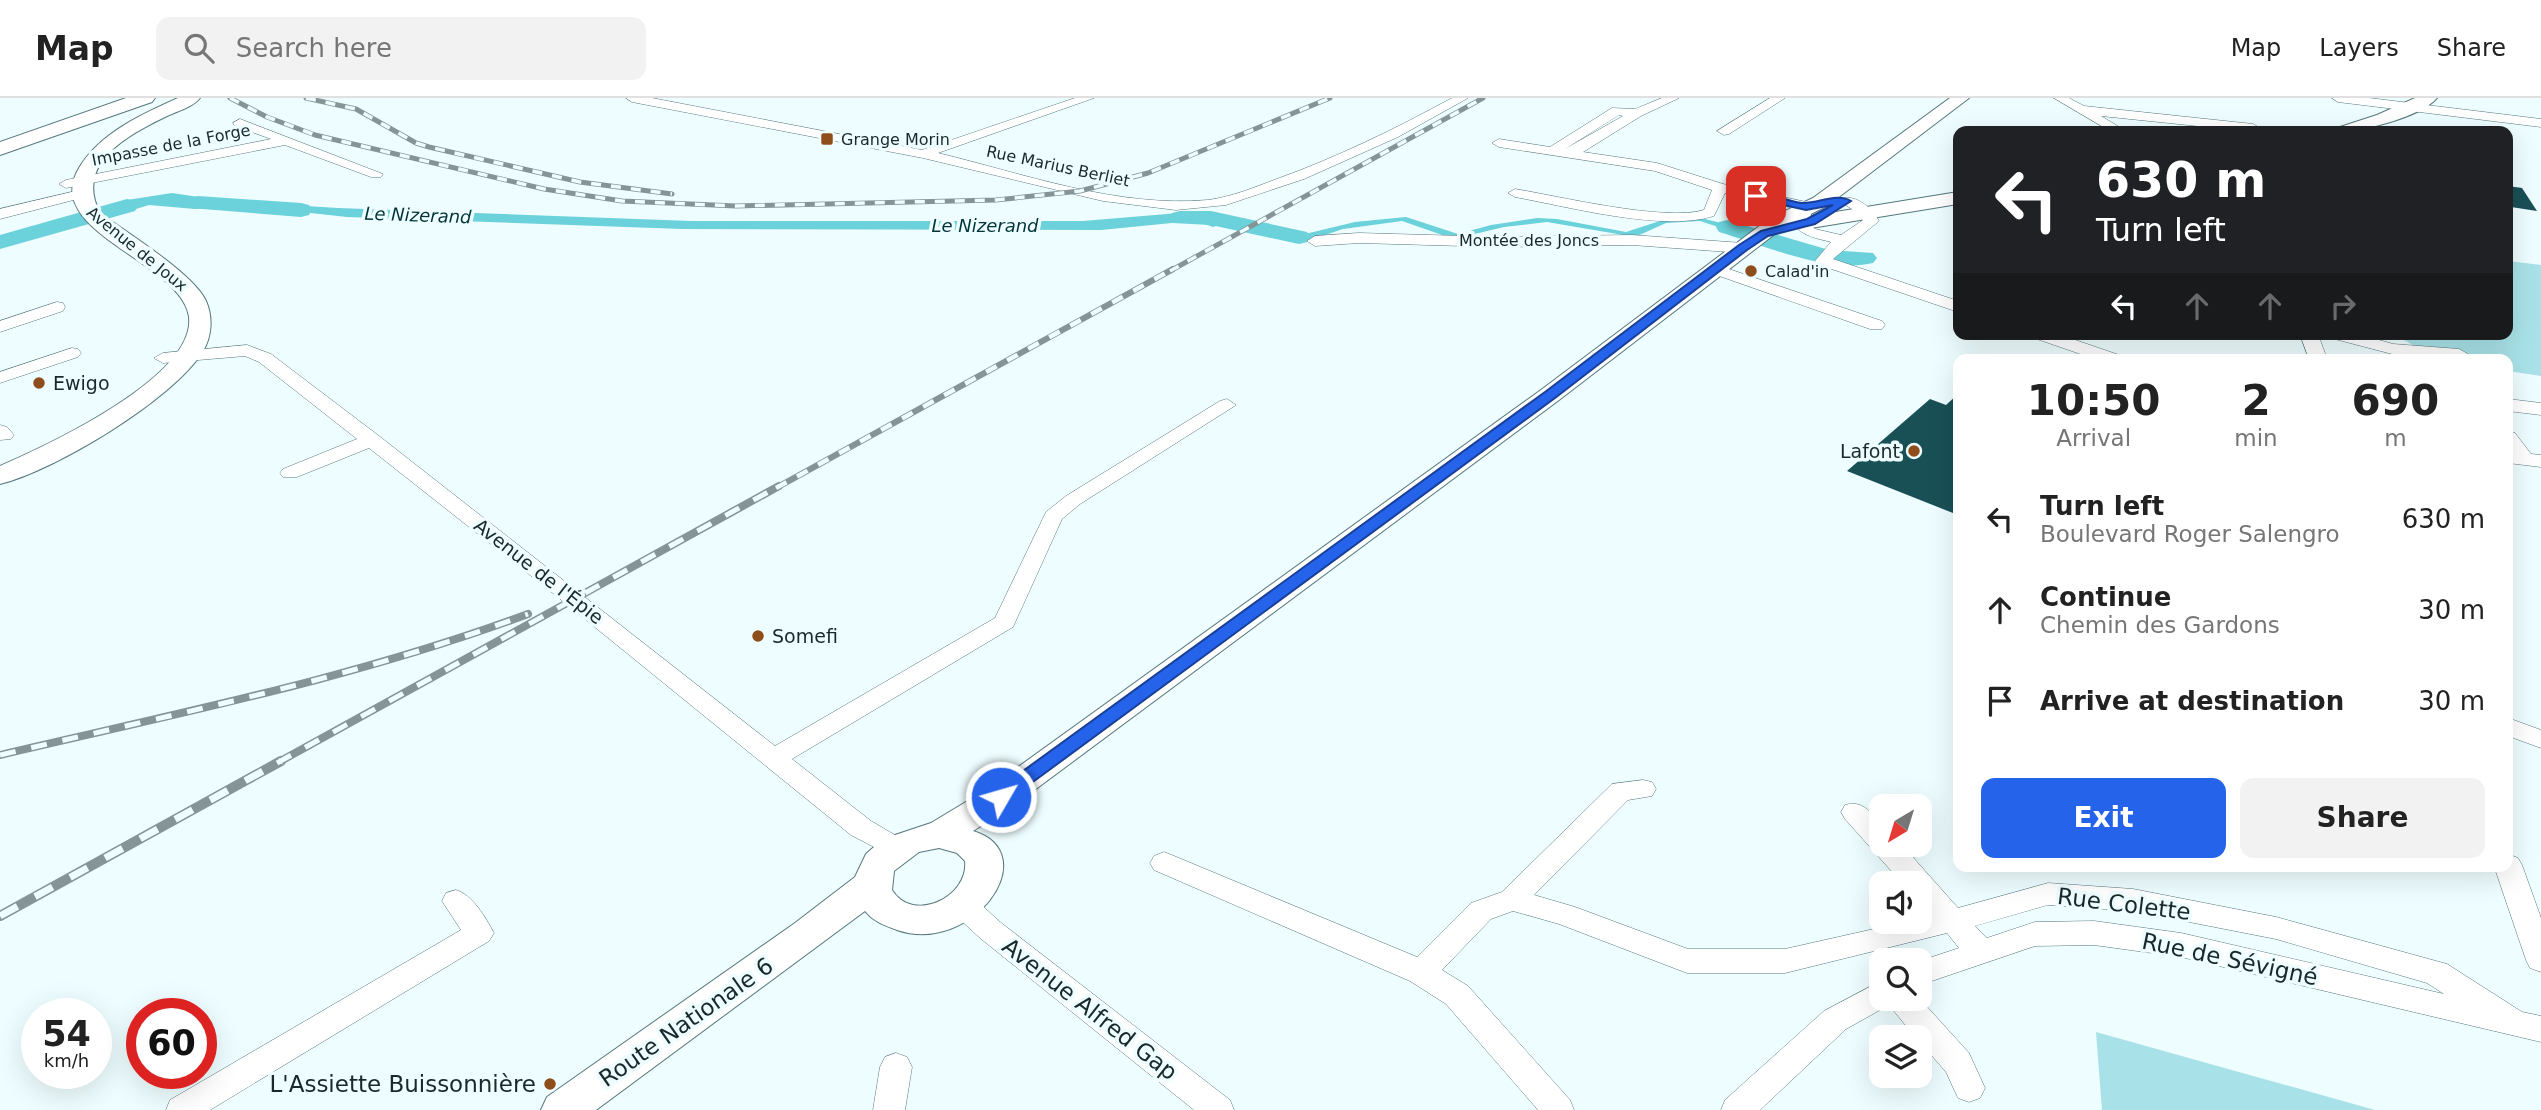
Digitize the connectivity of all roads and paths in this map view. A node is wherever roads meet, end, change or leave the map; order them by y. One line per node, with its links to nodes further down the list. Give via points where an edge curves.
1 (121, 98): 24 (highway)
2 (145, 98): 27 (highway)
3 (179, 98): 38 (main road, via 129,121 71,168)
4 (192, 98): 38 (main road, Avenue de Joux, via 147,118 109,144 88,165)
5 (632, 98): 30 (street, Rue Marius Berliet)
6 (1088, 98): 30 (street)
7 (1462, 98): 30 (street, Rue Marius Berliet, via 1393,136 1305,175 1209,204 1108,197)
8 (1673, 98): 14 (street)
9 (1779, 98): 23 (street)
10 (1961, 98): 31 (main road)
11 (2060, 98): 16 (street)
12 (2338, 98): 15 (street)
13 (2429, 98): 15 (main road)
14 (1651, 102): 17 (street)
15 (2404, 102): 19 (street); 22 (main road)
16 (2084, 110): 20 (street); 21 (street)
17 (1636, 113): 28 (street, via 1617,111); 29 (street)
18 (240, 122): 25 (street, Impasse de la Forge)
19 (2541, 123)
20 (2111, 126)
21 (2234, 126)
22 (2356, 126)
23 (1724, 131)
24 (0, 140)
25 (283, 141): 32 (street, Impasse de la Forge); 38 (street, Impasse de la Forge)
26 (1499, 143): 28 (street)
27 (0, 149)
28 (1552, 150): 29 (street)
29 (1571, 153): 33 (street, via 1657,167)
30 (922, 154)
31 (1867, 167): 37 (main road); 41 (main road)
32 (376, 174)
33 (1720, 188): 34 (street, via 1710,212 1704,215 1660,217); 41 (street)
34 (1515, 193)
35 (1953, 198): 36 (main road)
36 (1937, 200): 37 (main road); 39 (main road)
37 (1846, 201): 39 (street); 41 (main road)
38 (78, 207): 40 (street, Impasse de la Forge); 55 (main road, Avenue de Joux, via 190,291 201,328); 56 (main road, Avenue de Joux, via 172,293 181,325)
39 (1866, 211): 41 (main road); 44 (street, via 1871,221)
40 (0, 214)
41 (1809, 214): 42 (main road); 44 (street, via 1810,232)
42 (1754, 240): 43 (street, Montée des Joncs); 45 (main road)
43 (1315, 241)
44 (1833, 251): 46 (street)
45 (1714, 269): 48 (street); 71 (main road, via 1550,395)
46 (1953, 305)
47 (57, 307): 49 (street)
48 (1876, 325)
49 (0, 327)
50 (2058, 340): 53 (street)
51 (2359, 340): 54 (street, via 2392,349)
52 (72, 353): 57 (street)
53 (2098, 354)
54 (2459, 354)
55 (187, 355): 56 (street, Avenue de l'Épie); 61 (street, Avenue de l'Épie, via 247,350 265,358); 66 (main road, Avenue de Joux, via 142,399 83,435)
56 (163, 358): 64 (main road, Avenue de Joux, via 144,380 88,424)
57 (0, 378)
58 (1227, 405): 69 (street, via 1052,516 1005,622)
59 (2513, 406): 60 (street)
60 (2541, 409)
61 (372, 440): 65 (street); 69 (street, Avenue de l'Épie)
62 (2513, 443): 63 (street)
63 (2525, 459)
64 (0, 470)
65 (290, 473)
66 (0, 476)
67 (2513, 729): 68 (street)
68 (2541, 739)
69 (773, 759): 76 (street, Avenue de l'Épie, via 860,828)
70 (1643, 789): 83 (street, via 1621,791)
71 (1001, 797): 74 (main road); 75 (main road)
72 (1854, 812): 73 (street)
73 (1869, 828)
74 (939, 835): 75 (main road, via 967,840); 76 (main road)
75 (977, 847): 85 (main road, via 987,870 984,883)
76 (895, 848): 81 (main road, via 880,865)
77 (1897, 858): 79 (street)
78 (1164, 863): 90 (street)
79 (1908, 871)
80 (2510, 872): 88 (street)
81 (878, 896): 85 (main road, via 897,916 931,919); 97 (main road, Route Nationale 6, via 809,934)
82 (1932, 897): 86 (street)
83 (1512, 900): 86 (street, Rue Colette, via 1687,961 1785,961); 90 (street, via 1481,911)
84 (456, 901): 96 (street, via 480,933)
85 (964, 906): 99 (street, Avenue Alfred Gap)
86 (1953, 921): 87 (street); 93 (street, Rue Colette, via 2048,894 2133,900 2276,928 2436,973)
87 (1981, 952): 89 (street, Rue de Sévigné); 93 (street, Rue de Sévigné, via 2035,934 2106,935 2181,945)
88 (2541, 960)
89 (1932, 969)
90 (1421, 972): 100 (street, via 1457,995)
91 (1869, 1001): 101 (street, via 1835,1020)
92 (1912, 1011): 95 (street, via 1958,1063)
93 (2528, 1026)
94 (896, 1068): 98 (street)
95 (1969, 1088)
96 (182, 1110)
97 (562, 1110)
98 (889, 1110)
99 (1218, 1110)
100 (1558, 1110)
101 (1737, 1110)

